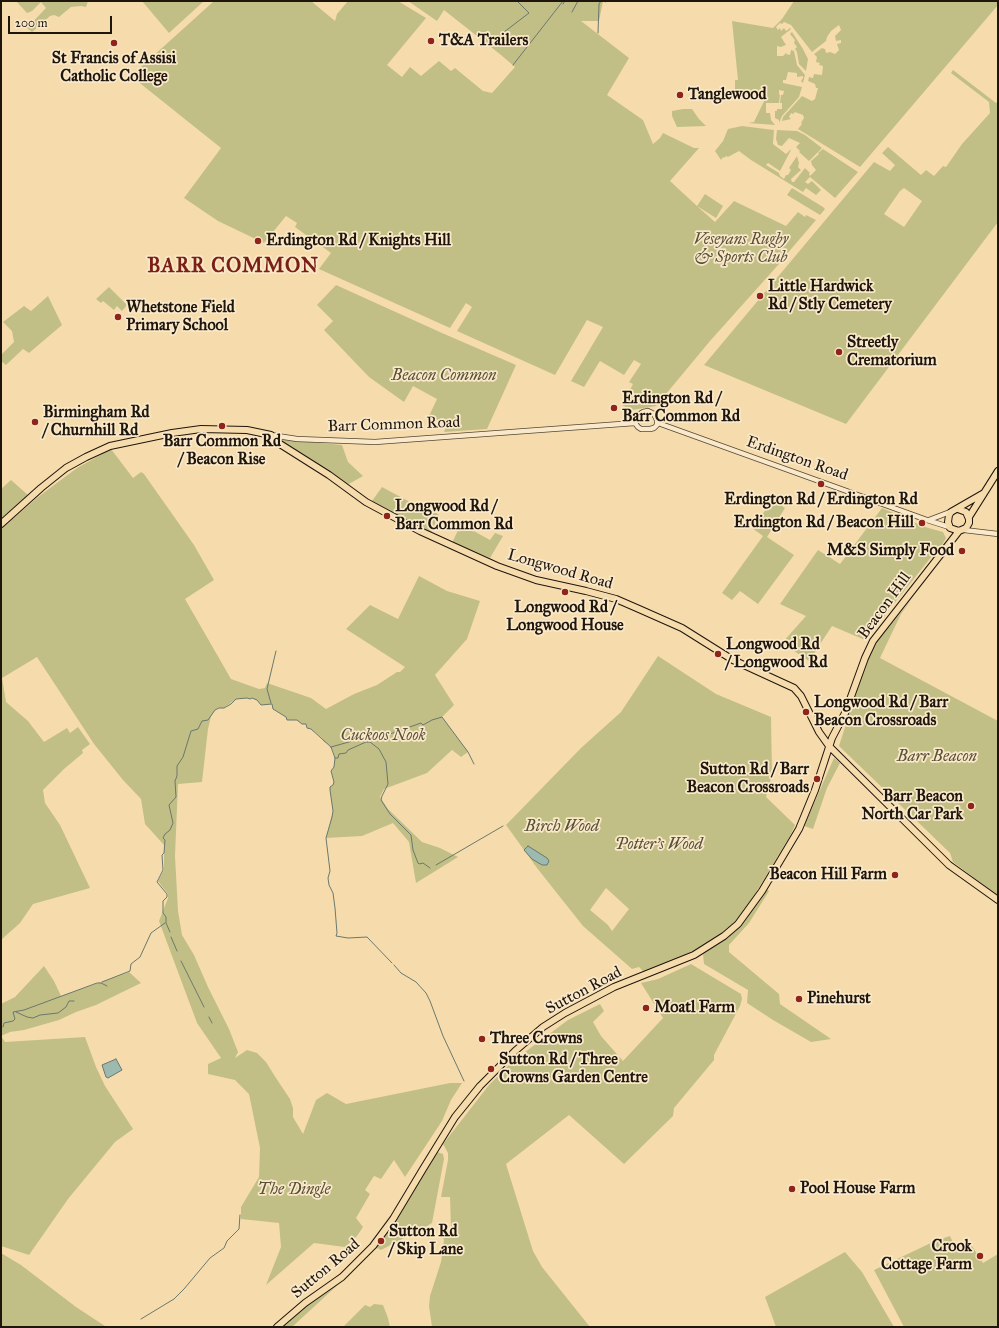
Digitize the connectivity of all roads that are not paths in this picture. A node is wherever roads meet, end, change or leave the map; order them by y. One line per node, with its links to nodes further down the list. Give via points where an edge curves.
1 (658, 423): 2 (street, via 654,428 645,429); 2 (street, via 654,414 648,412 639,413); 8 (street, Erdington Road)
2 (635, 424): 3 (street, Barr Common Road, via 375,442 296,439)
3 (271, 435): 9 (main road, Barr Common Road, via 247,430 201,429 110,446 52,478); 15 (main road, Longwood Road, via 272,439 329,475 371,506 427,534 529,578 616,599 682,628 732,660 794,688 801,696 819,732)
4 (998, 471): 5 (main road)
5 (984, 493): 6 (main road); 7 (main road)
6 (954, 511): 7 (main road, via 966,512); 8 (street); 10 (main road, via 947,519)
7 (969, 519): 11 (main road, via 968,526); 12 (street)
8 (928, 520): 10 (street, Erdington Road)
9 (1, 524)
10 (950, 528): 11 (main road); 14 (main road)
11 (960, 531): 12 (street); 14 (main road, Beacon Hill)
12 (978, 531): 13 (street)
13 (998, 534)
14 (950, 543): 15 (main road, Beacon Hill, via 873,641)
15 (831, 746): 16 (main road, Longwood Road, via 949,865); 17 (main road, Sutton Road, via 799,829 762,891 738,924 694,956 614,987 565,1013 543,1027 515,1051 480,1086 455,1117 378,1240 342,1276)
16 (998, 900)
17 (277, 1327)

